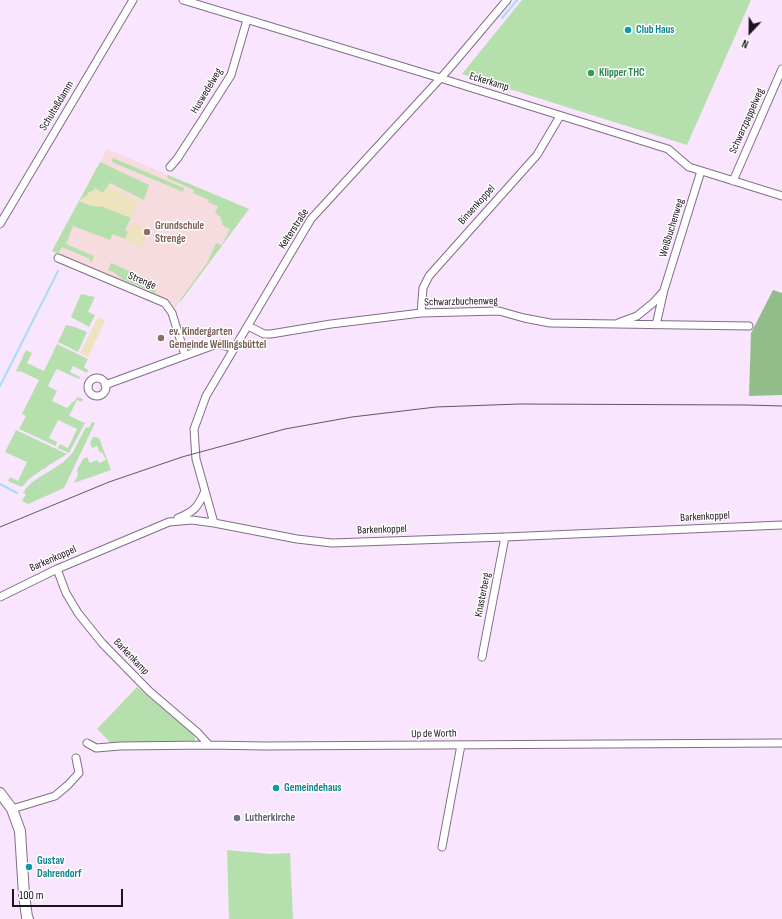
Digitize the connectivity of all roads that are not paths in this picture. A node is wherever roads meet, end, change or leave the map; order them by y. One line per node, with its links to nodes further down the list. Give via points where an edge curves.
1 (133, 0): 12 (street, Schulteßdamm)
2 (183, 0): 4 (street, Eckerkamp)
3 (507, 0): 6 (street, Kelterstraße)
4 (247, 20): 6 (street, Eckerkamp); 8 (street, Huswedelweg, via 231,75)
5 (782, 69): 10 (street, Schwarzpappelweg)
6 (440, 78): 7 (street, Eckerkamp); 18 (street, Kelterstraße, via 311,219)
7 (560, 116): 9 (street, Eckerkamp, via 668,149 689,167); 15 (street, Binsenkoppel, via 537,155 429,276 423,288)
8 (170, 167)
9 (701, 172): 10 (street, Eckerkamp); 14 (street, Weißbuchenweg)
10 (733, 181): 11 (street, Eckerkamp)
11 (782, 196)
12 (0, 224)
13 (58, 258): 21 (street, Strenge, via 165,303 172,313)
14 (664, 290): 16 (street, Weißbuchenweg, via 637,316); 17 (street, Weißbuchenweg)
15 (421, 313): 16 (street, Schwarzbuchenweg, via 500,311 550,323); 18 (street, Schwarzbuchenweg, via 271,334 264,334)
16 (614, 324): 17 (street, Schwarzbuchenweg)
17 (656, 324): 19 (street, Schwarzbuchenweg)
18 (248, 326): 20 (street, Kelterstraße)
19 (749, 326)
20 (234, 349): 21 (street, via 217,344); 23 (street, Kelterstraße, via 206,396 194,429 196,459)
21 (185, 355): 22 (street)
22 (105, 385)
23 (205, 491): 24 (street, via 199,504 189,514); 25 (street, Kelterstraße)
24 (169, 522): 25 (street, Barkenkoppel, via 192,520); 28 (street, Barkenkoppel)
25 (214, 523): 27 (street, Barkenkoppel, via 332,543)
26 (782, 525): 27 (street, Barkenkoppel)
27 (505, 537): 30 (street, Knasterberg)
28 (57, 569): 29 (street, Barkenkoppel); 33 (street, Barkenkamp, via 66,593 102,643 149,692)
29 (0, 597)
30 (482, 657)
31 (87, 743): 33 (street, Up de Worth, via 96,748)
32 (782, 743): 34 (street, Up de Worth)
33 (209, 745): 34 (street, Up de Worth)
34 (461, 745): 38 (street)
35 (76, 758): 37 (street, via 79,772 55,796)
36 (0, 793): 37 (main road)
37 (12, 809): 39 (main road, via 20,832)
38 (442, 846)
39 (28, 919)

